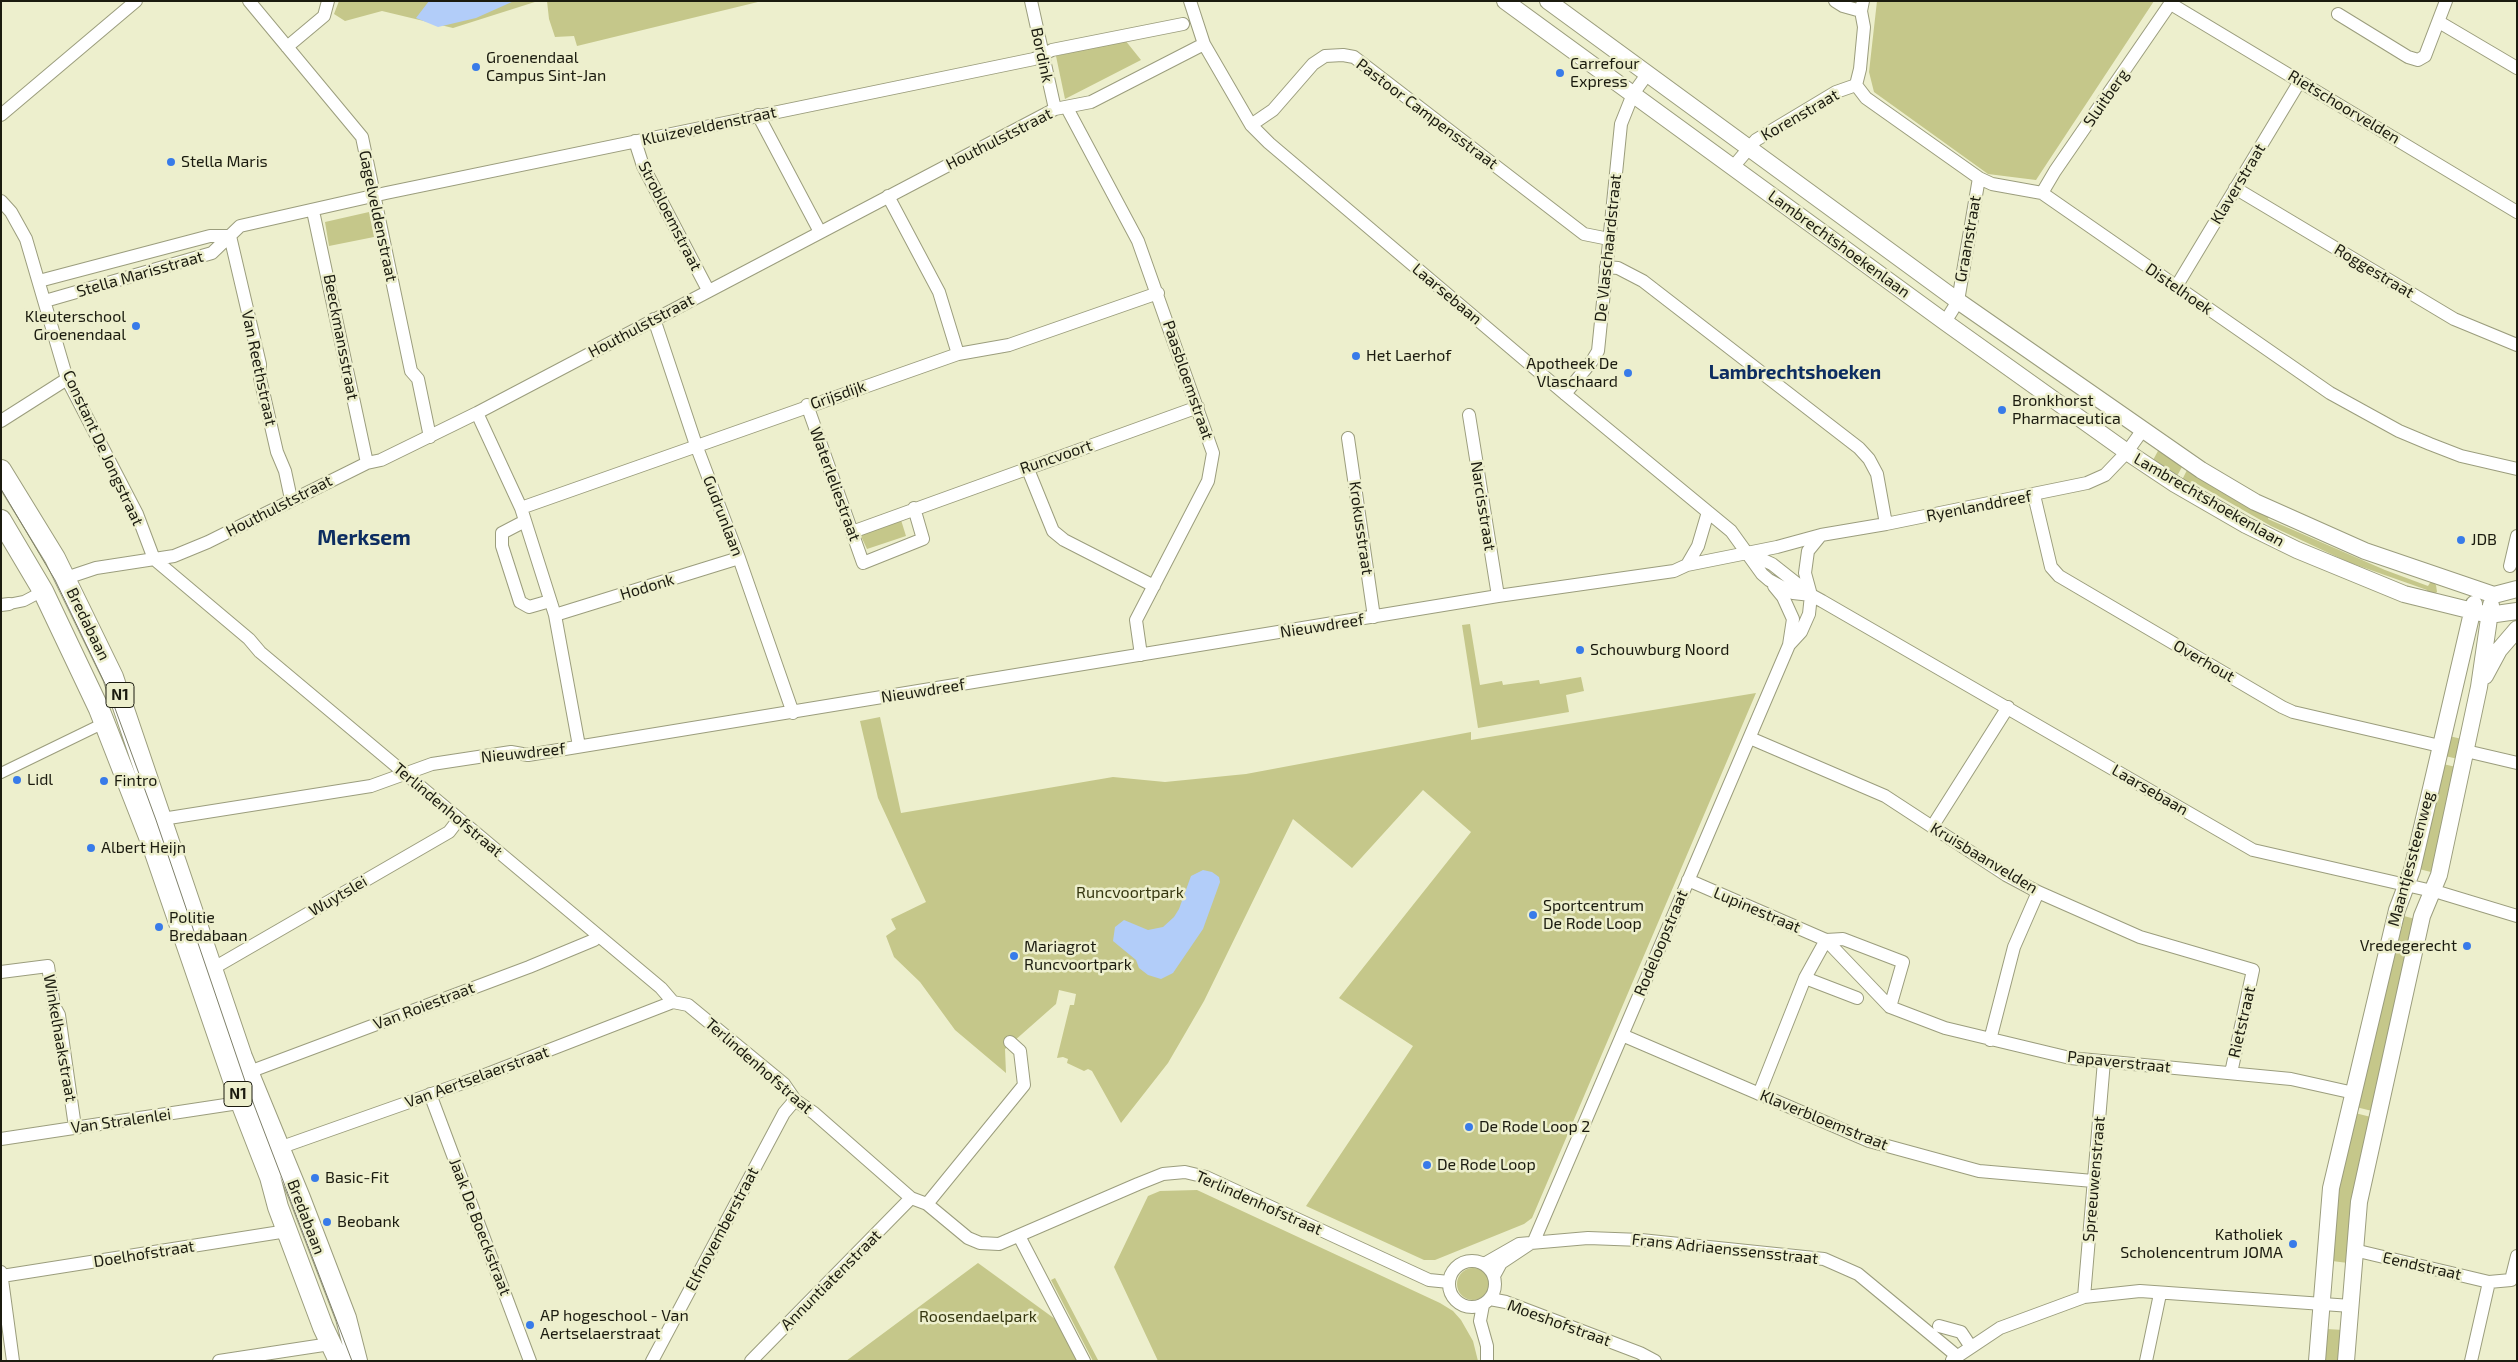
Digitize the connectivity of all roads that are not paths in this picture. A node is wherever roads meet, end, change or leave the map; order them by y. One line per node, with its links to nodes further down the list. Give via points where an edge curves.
1 (136, 1): 24 (street)
2 (249, 1): 16 (street, Gagelveldenstraat)
3 (328, 1): 16 (street, via 324,16)
4 (1031, 1): 17 (street, Bordink)
5 (1190, 1): 15 (street, Laarsebaan)
6 (1505, 1): 22 (street, Lambrechtshoekenlaan)
7 (1548, 1): 19 (street, Lambrechtshoekenlaan)
8 (1835, 1): 11 (street, via 1843,6)
9 (2446, 1): 13 (street)
10 (2172, 2): 20 (street, Rietschoorvelden); 32 (street, Sluitberg)
11 (1862, 6): 21 (street, via 1864,27)
12 (2338, 14): 13 (street, via 2418,60 2424,56)
13 (2440, 22): 18 (street)
14 (1183, 24): 17 (street, via 1052,50)
15 (1204, 44): 23 (street, Houthulststraat, via 1092,102); 26 (street, Laarsebaan)
16 (287, 47): 33 (street, Gagelveldenstraat, via 362,137)
17 (1042, 55): 23 (street, Bordink); 25 (street, Kluizeveldenstraat)
18 (2517, 68)
19 (1648, 73): 22 (street); 28 (street, Lambrechtshoekenlaan)
20 (2300, 81): 31 (street, Klaverstraat); 37 (street, Rietschoorvelden)
21 (1856, 85): 28 (street, Korenstraat, via 1836,92); 30 (street, Distelhoek, via 1866,98)
22 (1633, 94): 29 (street, Lambrechtshoekenlaan); 40 (street, De Vlaschaardstraat, via 1621,124)
23 (1061, 108): 34 (street, Houthulststraat); 45 (street, Paasbloemstraat, via 1124,212)
24 (1, 115)
25 (758, 115): 27 (street, Kluizeveldenstraat); 38 (street)
26 (1251, 126): 40 (street, Pastoor Campensstraat, via 1273,110 1313,64 1325,56 1354,57 1584,234); 53 (street, Laarsebaan, via 1291,164)
27 (635, 141): 33 (street, Kluizeveldenstraat); 44 (street, Strobloemstraat, via 643,166)
28 (1747, 148): 29 (street); 47 (street, Lambrechtshoekenlaan)
29 (1733, 167): 49 (street, Lambrechtshoekenlaan)
30 (1979, 178): 32 (street, Distelhoek, via 1992,184); 47 (street, Graanstraat)
31 (2235, 188): 43 (street, Klaverstraat); 50 (street, Roggestraat, via 2454,319)
32 (2042, 193): 43 (street, Distelhoek)
33 (374, 196): 36 (street, Stella Marisstraat); 60 (street, Gagelveldenstraat, via 411,371 418,379)
34 (888, 196): 38 (street, Houthulststraat); 51 (street, via 939,292)
35 (1, 201): 42 (street, Constant De Jongstraat, via 26,239)
36 (314, 211): 39 (street, Stella Marisstraat, via 240,226); 64 (street, Beeckmansstraat)
37 (2517, 212)
38 (820, 232): 44 (street, Houthulststraat)
39 (230, 236): 42 (street, Stella Marisstraat, via 210,236); 46 (street, Stella Marisstraat, via 212,253); 69 (street, Van Reethstraat, via 277,452 286,471)
40 (1609, 239): 41 (street, De Vlaschaardstraat)
41 (1606, 267): 53 (street, De Vlaschaardstraat, via 1598,350); 75 (street, via 1618,268 1643,281 1859,448 1877,474)
42 (39, 281): 46 (street, Constant De Jongstraat)
43 (2176, 287): 67 (street, Distelhoek, via 2293,369 2364,412 2461,456)
44 (708, 290): 48 (street, Houthulststraat)
45 (1158, 293): 51 (street, Grijsdijk, via 1009,345); 55 (street, Paasbloemstraat)
46 (45, 301): 52 (street, Constant De Jongstraat)
47 (1958, 301): 49 (street); 59 (street, Lambrechtshoekenlaan)
48 (654, 319): 56 (street, Houthulststraat); 62 (street, Gudrunlaan)
49 (1945, 322): 63 (street, Lambrechtshoekenlaan)
50 (2517, 345)
51 (958, 354): 54 (street, Grijsdijk)
52 (67, 378): 58 (street); 81 (street, Constant De Jongstraat, via 136,514)
53 (1565, 394): 72 (street, Laarsebaan)
54 (807, 405): 62 (street, Grijsdijk); 76 (street, Waterleliestraat)
55 (1198, 407): 65 (street, Runcvoort); 86 (street, Paasbloemstraat, via 1213,453 1212,468)
56 (477, 414): 60 (street, Houthulststraat); 70 (street)
57 (1469, 415): 92 (street, Narcisstraat)
58 (1, 421)
59 (2142, 431): 63 (street, Lambrechtshoekenlaan); 89 (street, Lambrechtshoekenlaan, via 2264,506 2364,551)
60 (430, 437): 64 (street, Houthulststraat, via 381,460)
61 (1348, 438): 99 (street, Krokusstraat)
62 (696, 446): 70 (street, Grijsdijk); 80 (street, Gudrunlaan)
63 (2127, 452): 68 (street, Ryenlanddreef, via 2105,475); 96 (street, Lambrechtshoekenlaan, via 2238,521 2297,550 2404,594)
64 (367, 463): 69 (street, Houthulststraat)
65 (1027, 467): 71 (street, Runcvoort); 86 (street, via 1053,531 1064,540)
66 (1, 470): 84 (main road, Bredabaan / N1)
67 (2517, 470)
68 (2034, 495): 75 (street, Ryenlanddreef); 110 (street, Overhout, via 2051,567 2059,576 2293,712)
69 (292, 499): 81 (street, Houthulststraat, via 208,542 174,556)
70 (521, 508): 74 (street)
71 (914, 508): 76 (street, Runcvoort); 76 (street, Waterleliestraat, via 923,539 863,563)
72 (1708, 512): 79 (street, Laarsebaan, via 1731,531); 82 (street, via 1698,546)
73 (1, 520): 88 (main road, Bredabaan / N1)
74 (526, 521): 93 (street); 93 (street, via 502,533 502,546 520,602 529,607)
75 (1886, 524): 77 (street, Ryenlanddreef)
76 (852, 532)
77 (1821, 535): 79 (street, Ryenlanddreef); 90 (street, via 1808,551 1804,573)
78 (2517, 536): 83 (street)
79 (1748, 553): 82 (street, Nieuwdreef); 85 (street, Laarsebaan); 90 (street, Laarsebaan, via 1772,564)
80 (739, 558): 97 (street, Hodonk); 106 (street, Gudrunlaan)
81 (154, 559): 84 (street, Houthulststraat, via 96,568); 114 (street, Terlindenhofstraat)
82 (1687, 566): 92 (street, Nieuwdreef, via 1674,571)
83 (2510, 566)
84 (66, 578): 116 (main road, Bredabaan / N1, via 113,677)
85 (1769, 580): 90 (street, Laarsebaan, via 1793,593); 100 (street, via 1783,597)
86 (1154, 586): 103 (street, Paasbloemstraat, via 1136,620)
87 (2517, 589): 91 (street)
88 (43, 591): 94 (street); 107 (main road, Bredabaan / N1)
89 (2477, 591): 91 (street, Lambrechtshoekenlaan); 96 (street, Maantjessteenweg)
90 (1811, 595): 100 (street, Rodeloopstraat, via 1800,605); 102 (street, Rodeloopstraat, via 1801,632); 105 (street, Laarsebaan)
91 (2494, 595): 98 (street, Maantjessteenweg)
92 (1498, 596): 99 (street, Nieuwdreef)
93 (550, 600): 97 (street)
94 (5, 604)
95 (2517, 611): 98 (street, Lambrechtshoekenlaan)
96 (2471, 612): 98 (street, Lambrechtshoekenlaan); 110 (street, Maantjessteenweg)
97 (555, 615): 109 (street)
98 (2488, 615): 104 (street, Maantjessteenweg)
99 (1374, 617): 103 (street, Nieuwdreef)
100 (1793, 619): 102 (street, Rodeloopstraat)
101 (2517, 629): 104 (street, via 2499,650)
102 (1789, 645): 108 (street, Rodeloopstraat)
103 (1140, 655): 106 (street, Nieuwdreef)
104 (2479, 687): 111 (street, Maantjessteenweg)
105 (2008, 707): 117 (street); 119 (street, Laarsebaan, via 2253,850)
106 (793, 712): 109 (street, Nieuwdreef)
107 (104, 723): 113 (street); 116 (main road, Bredabaan / N1)
108 (1750, 738): 117 (street, Kruisbaanvelden, via 1885,796); 118 (street, Rodeloopstraat)
109 (579, 746): 114 (street, Nieuwdreef, via 528,755 511,752 432,764)
110 (2440, 746): 119 (street, Maantjessteenweg)
111 (2466, 751): 112 (street); 120 (street, Maantjessteenweg, via 2439,875)
112 (2517, 763)
113 (1, 773)
114 (405, 774): 115 (street, Terlindenhofstraat); 116 (street, Nieuwdreef, via 371,786)
115 (459, 819): 123 (street, Terlindenhofstraat); 125 (street, Wuytslei, via 449,832)
116 (152, 821): 125 (main road, Bredabaan / N1); 141 (main road, Bredabaan / N1)
117 (1932, 827): 121 (street, Kruisbaanvelden)
118 (1688, 880): 124 (street, Lupinestraat); 132 (street, Rodeloopstraat)
119 (2406, 886): 120 (street, Laarsebaan); 138 (street, Maantjessteenweg, via 2397,910)
120 (2432, 891): 122 (street, Laarsebaan); 152 (street, Maantjessteenweg, via 2422,916 2373,1133 2359,1202)
121 (2038, 892): 126 (street, Kruisbaanvelden, via 2140,937); 133 (street, via 2014,947)
122 (2517, 916)
123 (598, 936): 130 (street, Terlindenhofstraat, via 661,988); 137 (street, Van Roiestraat, via 529,967)
124 (1826, 940): 128 (street); 131 (street); 131 (street, via 1843,939 1903,962)
125 (212, 969): 137 (main road, Bredabaan / N1)
126 (2253, 970): 136 (street, Rietstraat)
127 (1, 972): 143 (street, Winkelhaakstraat, via 48,966 54,1006 59,1015)
128 (1805, 978): 129 (street); 140 (street)
129 (1857, 998)
130 (673, 1002): 139 (street, Van Aertselaerstraat); 142 (street, Terlindenhofstraat, via 688,1005 784,1084)
131 (1890, 1007): 133 (street, Papaverstraat, via 1944,1028)
132 (1622, 1035): 140 (street, Klaverbloemstraat); 151 (street, Rodeloopstraat)
133 (1990, 1040): 135 (street, Papaverstraat, via 2070,1058)
134 (1010, 1042): 148 (street, via 1020,1051 1024,1085)
135 (2104, 1061): 136 (street, Papaverstraat); 146 (street, Spreeuwenstraat)
136 (2231, 1073): 138 (street, Papaverstraat, via 2292,1079)
137 (250, 1074): 141 (street); 145 (main road, Bredabaan / N1)
138 (2354, 1093): 163 (street, Maantjessteenweg, via 2331,1188)
139 (430, 1094): 145 (street, Van Aertselaerstraat); 172 (street, Jaak De Boeckstraat)
140 (1759, 1094): 146 (street, Klaverbloemstraat, via 1869,1141 1979,1171)
141 (240, 1100): 143 (street, Van Stralenlei, via 224,1106); 149 (main road, Bredabaan / N1)
142 (795, 1100): 147 (street, Terlindenhofstraat); 173 (street, Elfnovemberstraat, via 784,1113)
143 (75, 1127): 144 (street, Van Stralenlei)
144 (1, 1139)
145 (279, 1148): 171 (main road, Bredabaan / N1, via 346,1318)
146 (2093, 1181): 161 (street, Spreeuwenstraat)
147 (911, 1198): 148 (street, Terlindenhofstraat); 174 (street, Annuntiatenstraat)
148 (928, 1204): 150 (street, Terlindenhofstraat, via 968,1238 980,1243 999,1244)
149 (287, 1232): 156 (street, Doelhofstraat); 167 (main road, Bredabaan / N1)
150 (1019, 1236): 158 (street, Terlindenhofstraat, via 1163,1174 1185,1172 1206,1177 1429,1280); 175 (street)
151 (1534, 1241): 154 (street, Frans Adriaenssensstraat, via 1519,1244); 157 (street, via 1501,1264); 168 (street, Frans Adriaenssensstraat, via 1619,1238 1824,1259 1858,1274)
152 (2354, 1250): 159 (street, Eendstraat); 164 (street, Maantjessteenweg)
153 (2517, 1256): 159 (street, via 2511,1280)
154 (1484, 1264): 157 (street); 158 (street, via 1465,1262 1451,1274)
155 (1, 1272): 156 (street)
156 (2, 1276): 169 (street)
157 (1494, 1276): 162 (street, via 1495,1284)
158 (1449, 1282): 162 (street, via 1452,1296 1462,1305 1469,1307)
159 (2490, 1282): 181 (street)
160 (2160, 1294): 161 (street, Frans Adriaenssensstraat, via 2140,1291); 163 (street, Frans Adriaenssensstraat); 178 (street)
161 (2084, 1297): 166 (street, Frans Adriaenssensstraat, via 2000,1328)
162 (1486, 1302): 176 (street, via 1480,1321 1488,1346); 177 (street, Moeshofstraat, via 1512,1305)
163 (2322, 1304): 164 (street); 179 (street, Maantjessteenweg)
164 (2351, 1306): 180 (street, Maantjessteenweg)
165 (1939, 1326): 166 (street, via 1962,1332)
166 (1971, 1347): 168 (street, Frans Adriaenssensstraat)
167 (334, 1352): 170 (street)
168 (1953, 1358)
169 (13, 1361)
170 (218, 1361)
171 (357, 1361)
172 (530, 1361)
173 (652, 1361)
174 (751, 1361)
175 (1084, 1361)
176 (1488, 1361)
177 (1655, 1361)
178 (2146, 1361)
179 (2317, 1361)
180 (2346, 1361)
181 (2471, 1361)

